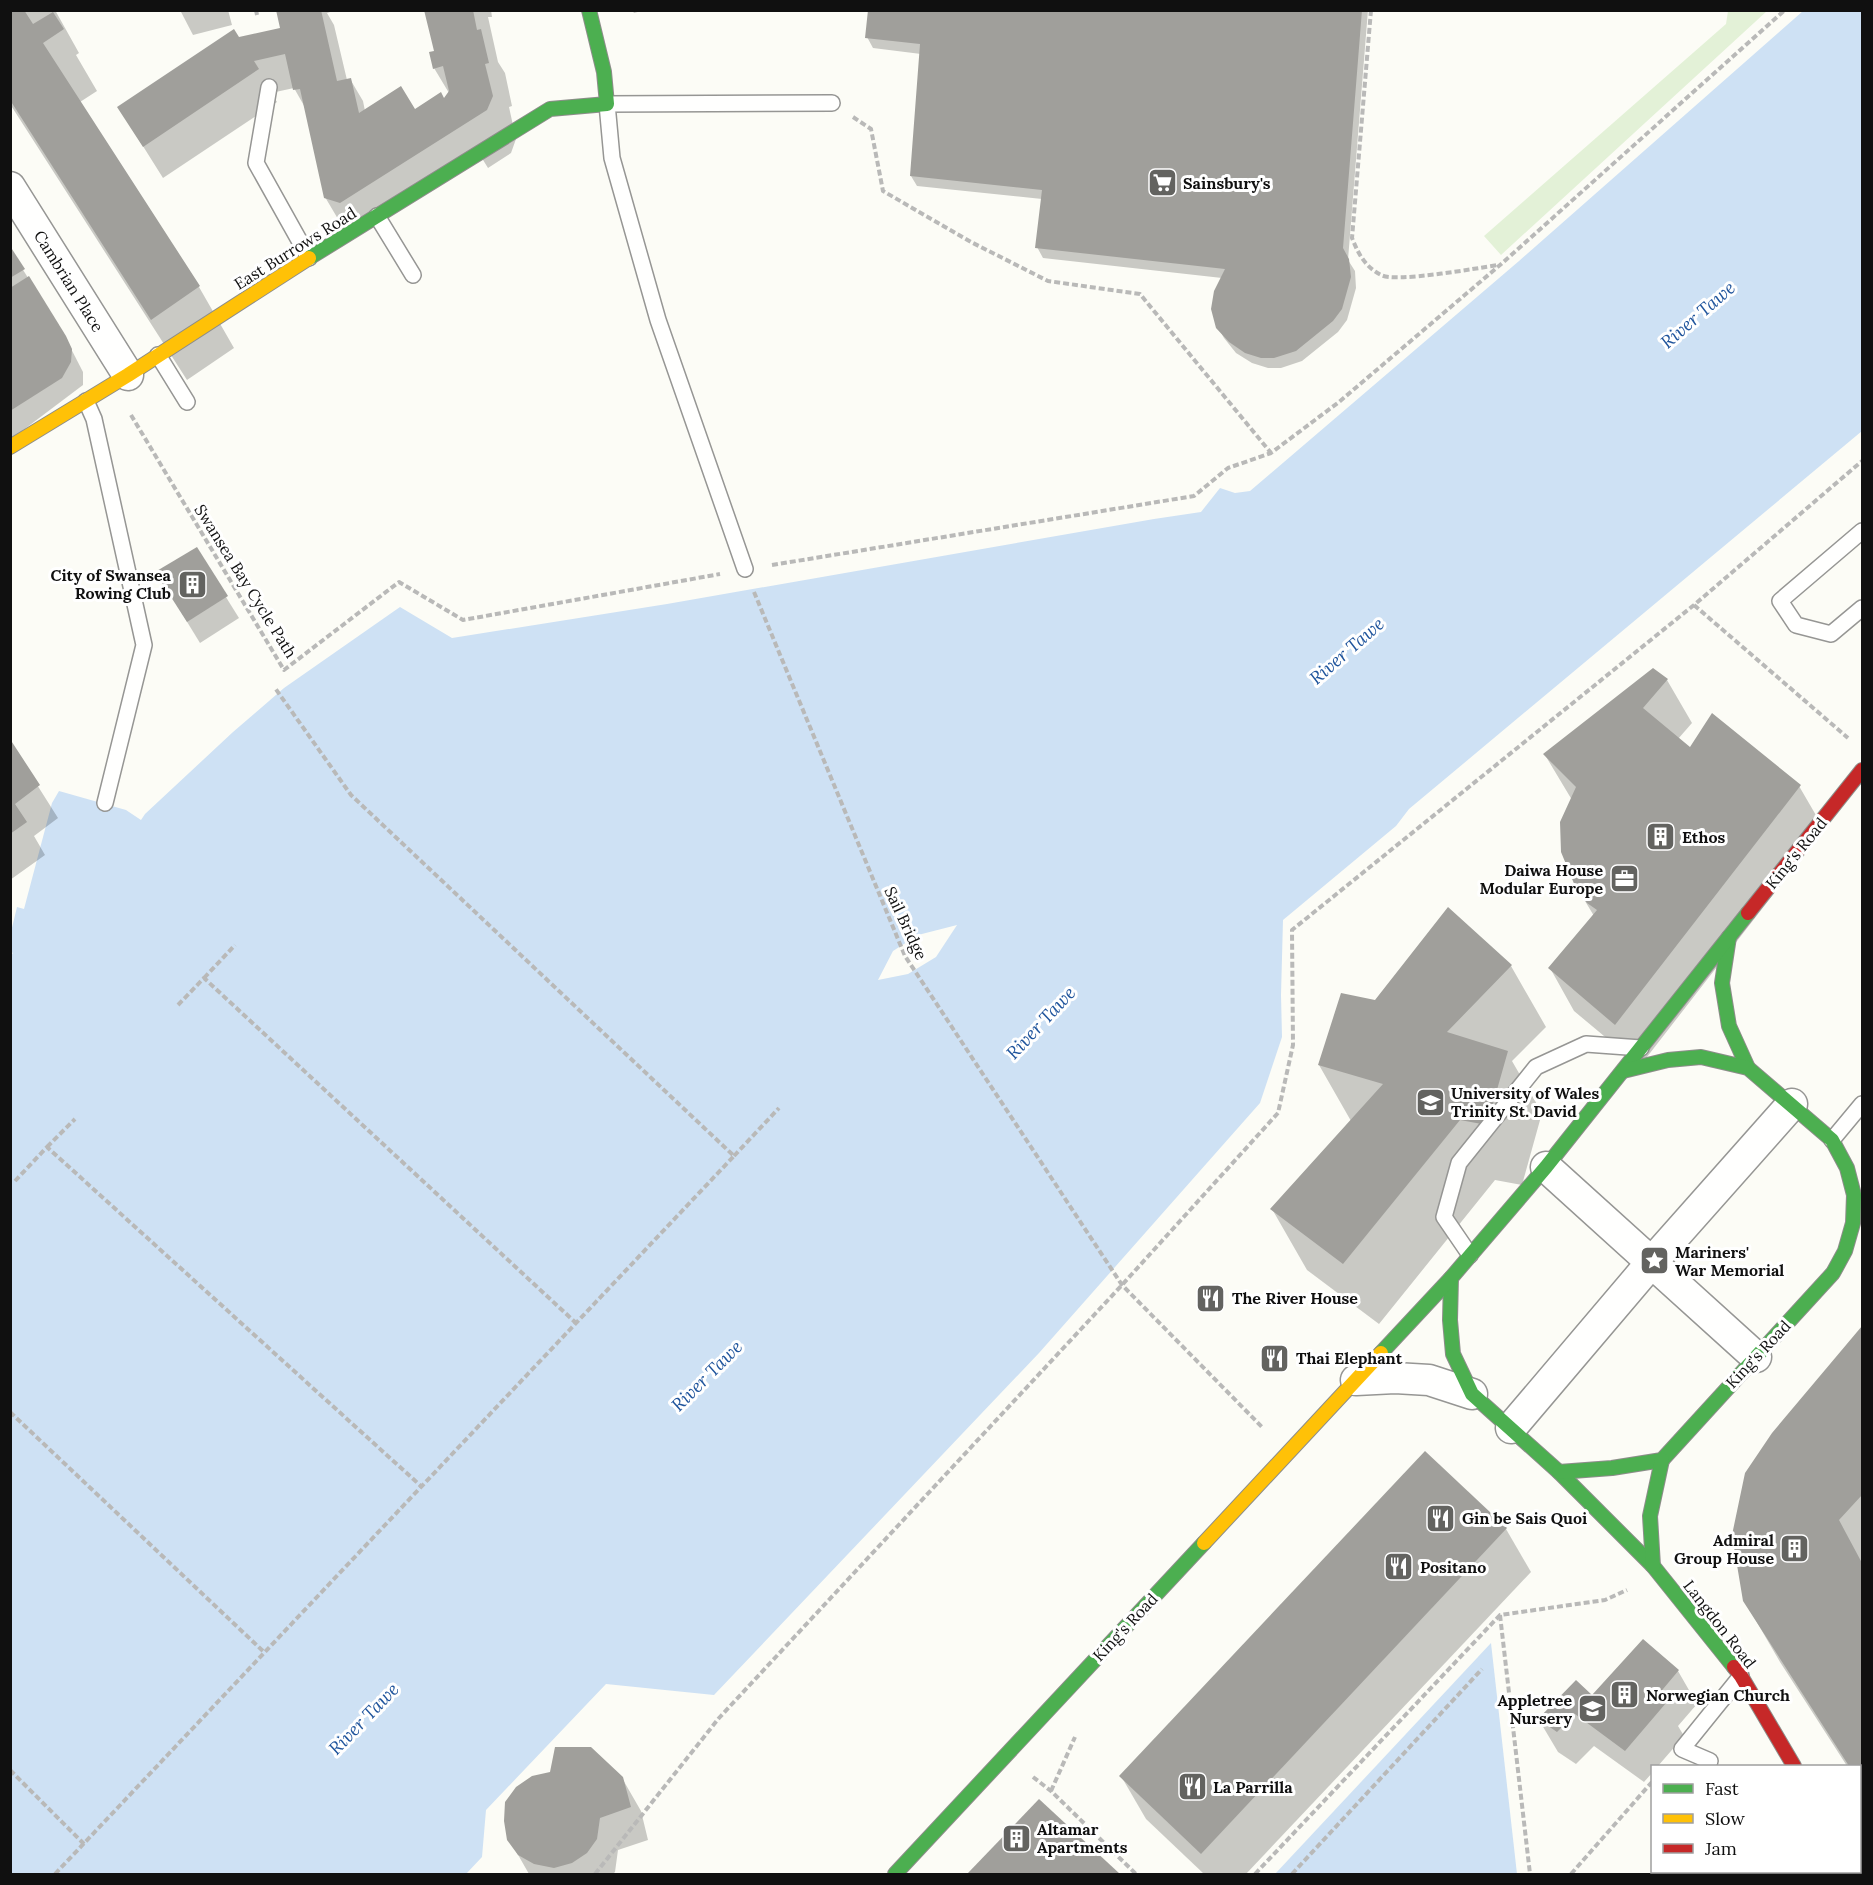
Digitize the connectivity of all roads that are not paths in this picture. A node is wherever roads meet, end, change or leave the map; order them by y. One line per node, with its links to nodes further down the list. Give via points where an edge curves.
1 (589, 10): 4 (street)
2 (269, 87): 7 (lane, via 256,163)
3 (832, 103): 4 (lane)
4 (607, 104): 6 (street, East Burrows Road, via 550,108); 15 (lane, via 612,158 658,320)
5 (10, 187): 10 (street, Cambrian Place)
6 (377, 216): 7 (street, East Burrows Road); 8 (lane)
7 (309, 258): 9 (street, East Burrows Road)
8 (413, 275)
9 (158, 355): 10 (street, East Burrows Road); 12 (lane)
10 (121, 380): 11 (street, East Burrows Road)
11 (86, 400): 13 (street, East Burrows Road); 18 (lane, via 94,419 144,645)
12 (187, 402)
13 (10, 447)
14 (1863, 531): 16 (lane, via 1780,601 1796,625 1831,634)
15 (745, 570)
16 (1863, 608)
17 (1863, 770): 19 (street, King's Road)
18 (105, 803)
19 (1730, 936): 20 (street, King's Road); 21 (street, King's Road, via 1722,983 1729,1026)
20 (1641, 1048): 22 (street, King's Road); 27 (lane, via 1586,1044 1536,1067 1459,1163 1444,1216)
21 (1748, 1068): 22 (street, King's Road, via 1701,1057); 23 (street, King's Road)
22 (1623, 1071): 26 (street, King's Road)
23 (1792, 1104): 25 (street, King's Road); 28 (street)
24 (1863, 1104): 25 (lane)
25 (1832, 1140): 30 (street, King's Road, via 1847,1168 1854,1195 1853,1223 1845,1251 1833,1273)
26 (1545, 1167): 27 (street, King's Road); 28 (street)
27 (1470, 1255): 29 (street, King's Road)
28 (1651, 1263): 30 (street); 33 (street)
29 (1451, 1278): 31 (street, King's Road); 32 (street, via 1453,1354)
30 (1756, 1357): 34 (street, King's Road)
31 (1356, 1380): 32 (street, via 1429,1380); 40 (street, King's Road)
32 (1472, 1394): 33 (street)
33 (1510, 1428): 35 (street)
34 (1662, 1460): 35 (street); 36 (street, via 1650,1516)
35 (1559, 1472): 36 (street, Langdon Road)
36 (1653, 1566): 37 (street, Langdon Road)
37 (1741, 1676): 38 (lane, via 1682,1749); 39 (street, Langdon Road)
38 (1710, 1761)
39 (1793, 1765)
40 (895, 1875)

